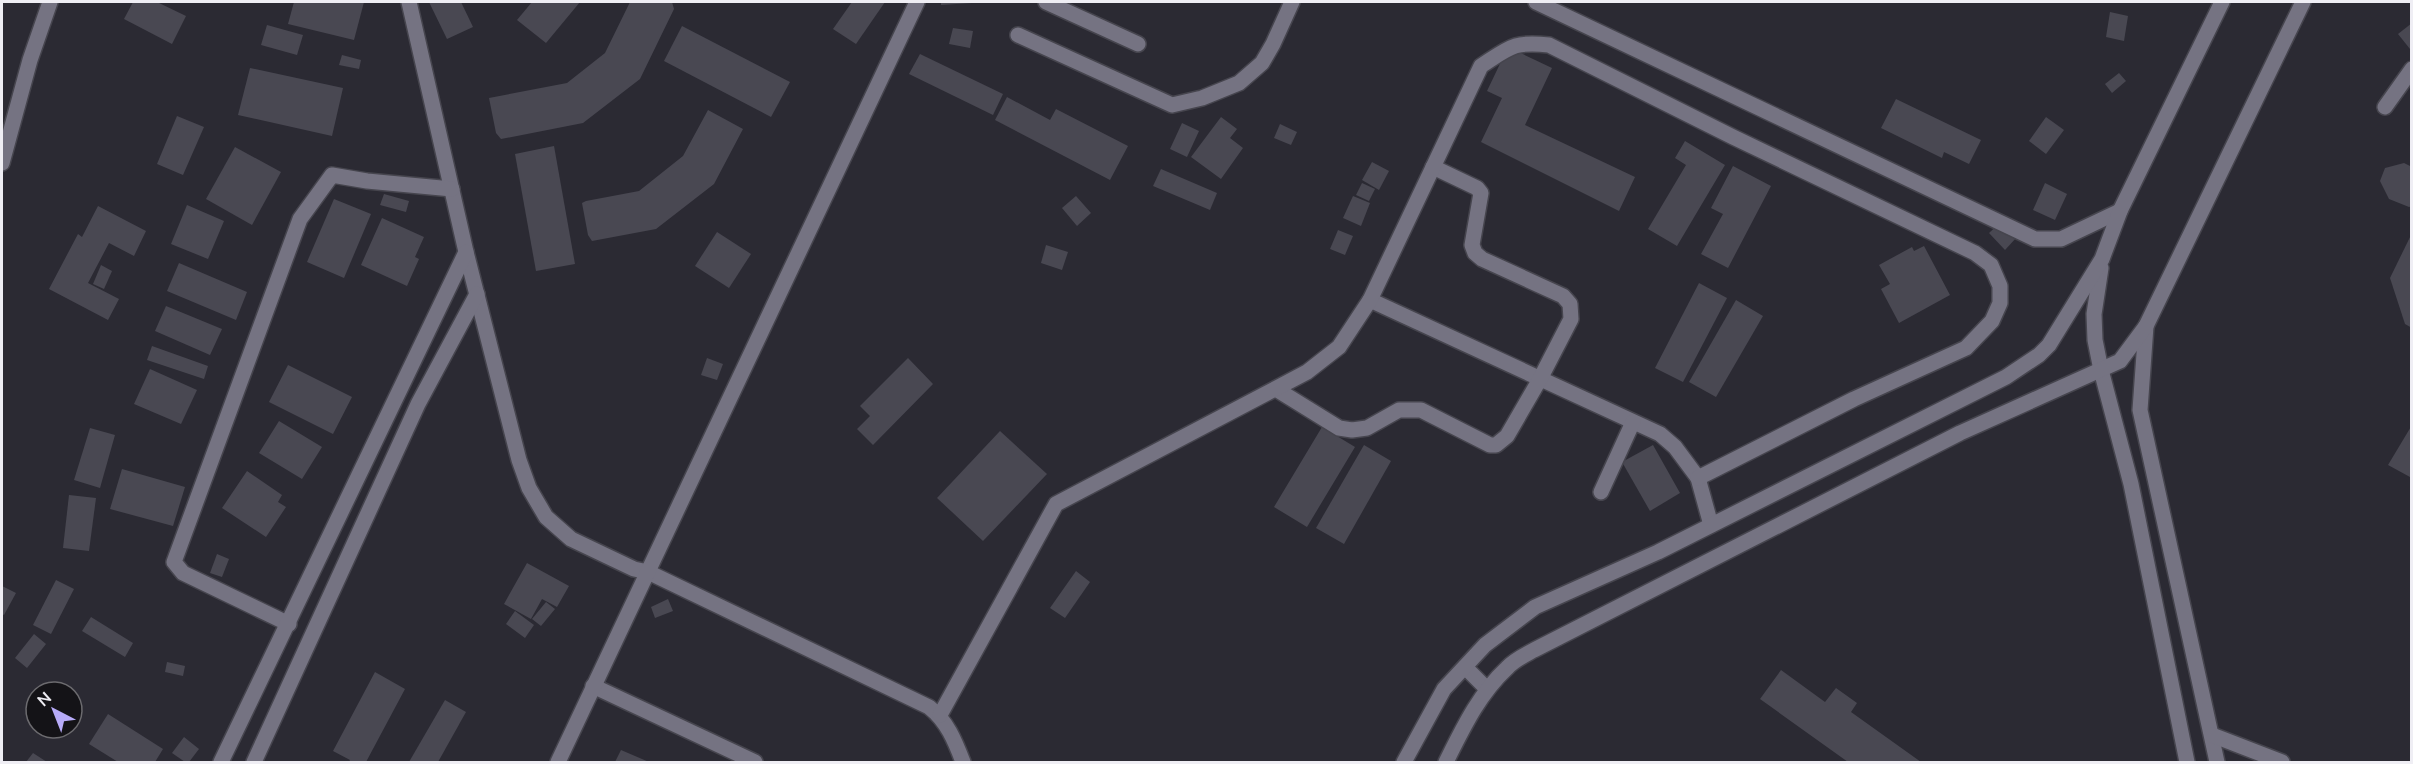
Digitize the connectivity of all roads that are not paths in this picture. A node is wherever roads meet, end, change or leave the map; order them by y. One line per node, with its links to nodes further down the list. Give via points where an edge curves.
1 (50, 2): 13 (street)
2 (409, 2): 15 (street)
3 (917, 2): 29 (street)
4 (1046, 2): 10 (street)
5 (1292, 2): 9 (street, via 1262,63 1239,82 1202,98 1172,105)
6 (1536, 2): 16 (street, via 2035,239 2061,239)
7 (2222, 2): 16 (street)
8 (2303, 2): 21 (street)
9 (1017, 35)
10 (1138, 44)
11 (2412, 69): 12 (street)
12 (2385, 107)
13 (2, 164)
14 (1433, 167): 20 (street); 23 (street, via 1481,193 1474,253 1563,296 1570,304 1571,319); 26 (street, via 1481,66 1526,42 1549,45 1975,253 1991,265 2000,286 2000,303 1992,321 1966,348)
15 (452, 189): 17 (street); 30 (street, via 332,175 300,219 252,357 222,427 174,562 183,573)
16 (2120, 210): 18 (street)
17 (466, 252): 19 (street); 30 (street)
18 (2102, 259): 22 (street, via 2094,314); 28 (street, via 2057,335 2039,355 2006,377)
19 (477, 294): 29 (street, via 529,488 546,517 571,539 634,570); 37 (street, via 417,404)
20 (1370, 300): 23 (street); 24 (street, via 1339,347 1307,372)
21 (2146, 326): 22 (street, via 2121,361); 35 (street, via 2140,410)
22 (2101, 370): 33 (street, via 1960,433 1534,650 1508,666); 43 (street, via 2132,484)
23 (1540, 379): 24 (street, via 1506,436 1496,445 1421,410 1399,410 1367,428 1340,428); 25 (street)
24 (1276, 389): 34 (street, via 1056,504)
25 (1633, 422): 26 (street, via 1660,434); 27 (street)
26 (1698, 478): 28 (street)
27 (1601, 492)
28 (1711, 525): 31 (street, via 1535,607 1485,645)
29 (648, 572): 32 (street); 34 (street, via 929,706)
30 (289, 624): 36 (street)
31 (1465, 667): 33 (street); 41 (street, via 1444,689)
32 (593, 686): 38 (street); 39 (street)
33 (1487, 689): 42 (street)
34 (940, 715): 40 (street)
35 (2212, 735): 44 (street); 45 (street)
36 (221, 762)
37 (254, 762)
38 (558, 762)
39 (755, 762)
40 (963, 762)
41 (1404, 762)
42 (1446, 762)
43 (2187, 762)
44 (2217, 762)
45 (2283, 762)

